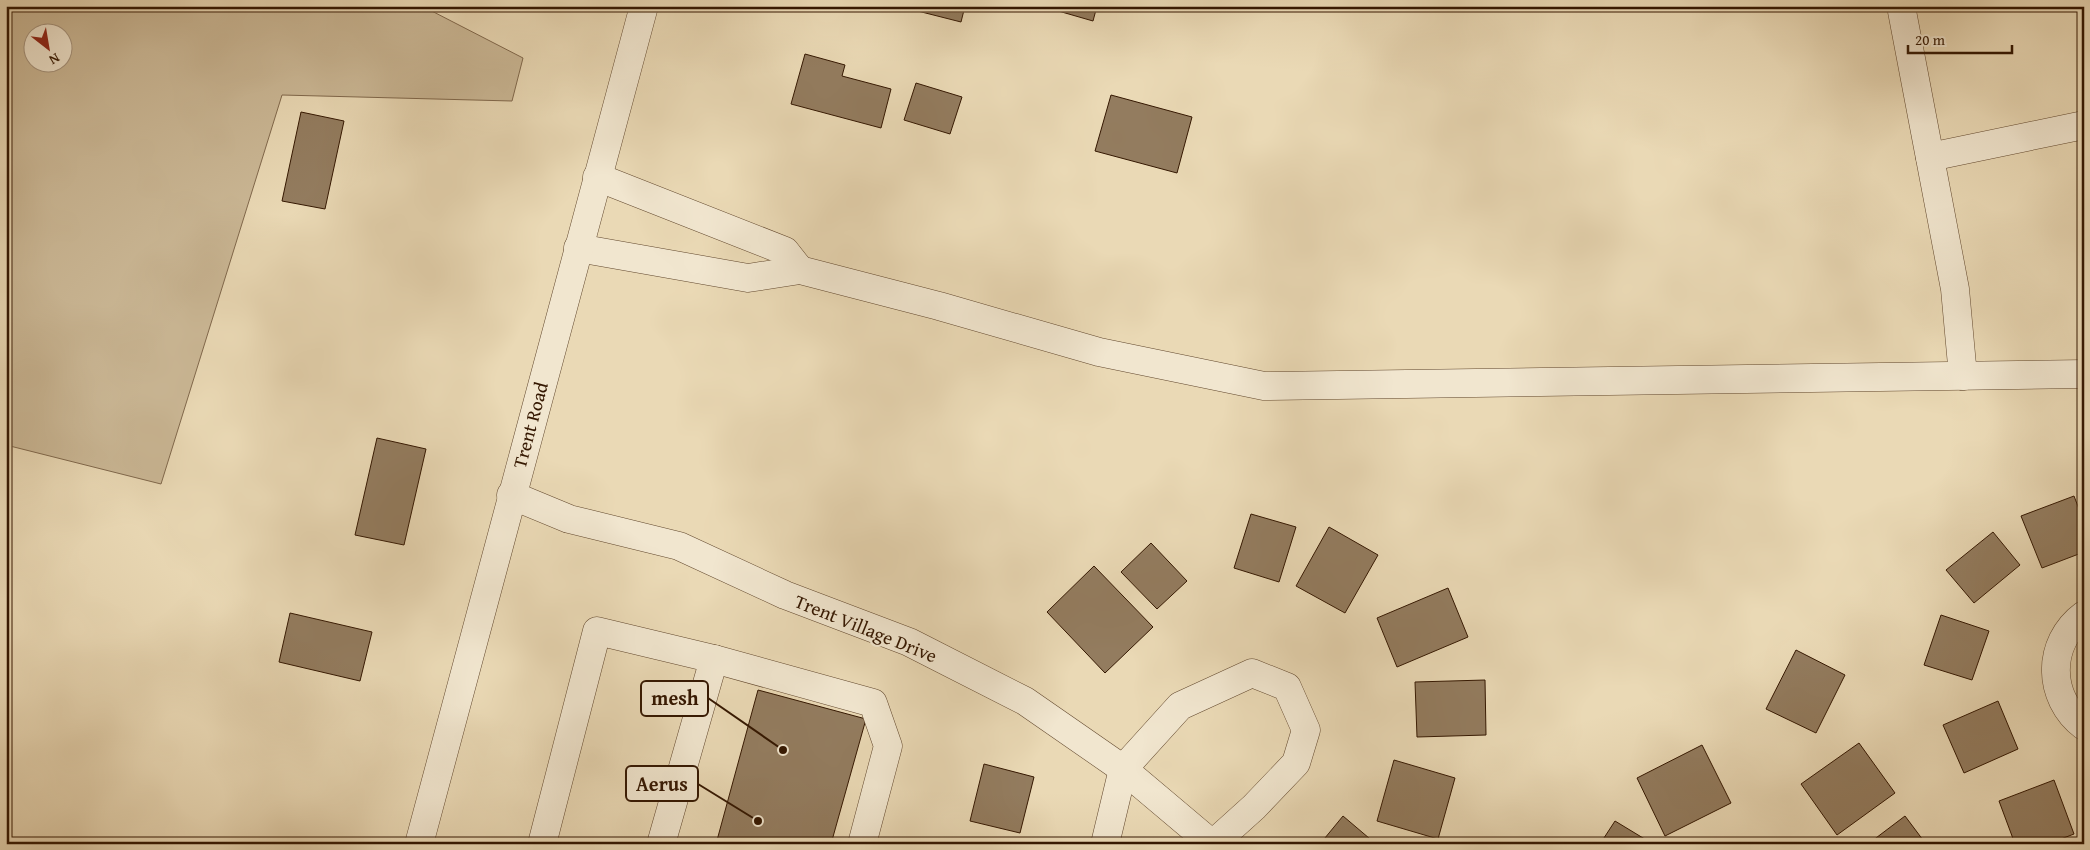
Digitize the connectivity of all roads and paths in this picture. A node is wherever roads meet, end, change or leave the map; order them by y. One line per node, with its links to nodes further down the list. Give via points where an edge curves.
1 (644, 6): 5 (street, Trent Road)
2 (1901, 6): 4 (street)
3 (2084, 125): 4 (street)
4 (1930, 157): 9 (street, via 1956,289)
5 (597, 177): 6 (street, Trent Road); 7 (street, via 785,251)
6 (578, 248): 7 (street, via 748,278); 10 (street, Trent Road)
7 (800, 270): 9 (street, via 1099,352 1264,386)
8 (2084, 374): 9 (street)
9 (1963, 376)
10 (511, 495): 14 (street, Trent Village Drive, via 569,519 679,546 785,595 909,642 1025,701); 15 (street, Trent Road)
11 (2084, 615): 13 (street, via 2066,632 2056,654 2055,676 2060,698)
12 (714, 659): 16 (street, via 596,631); 17 (street); 18 (street, via 873,703 888,746)
13 (2084, 726)
14 (1123, 769): 19 (street); 20 (street, Trent Village Drive); 20 (street, via 1180,706 1252,673 1287,688 1306,730 1296,763)
15 (419, 844)
16 (542, 844)
17 (661, 844)
18 (862, 844)
19 (1105, 844)
20 (1213, 844)

